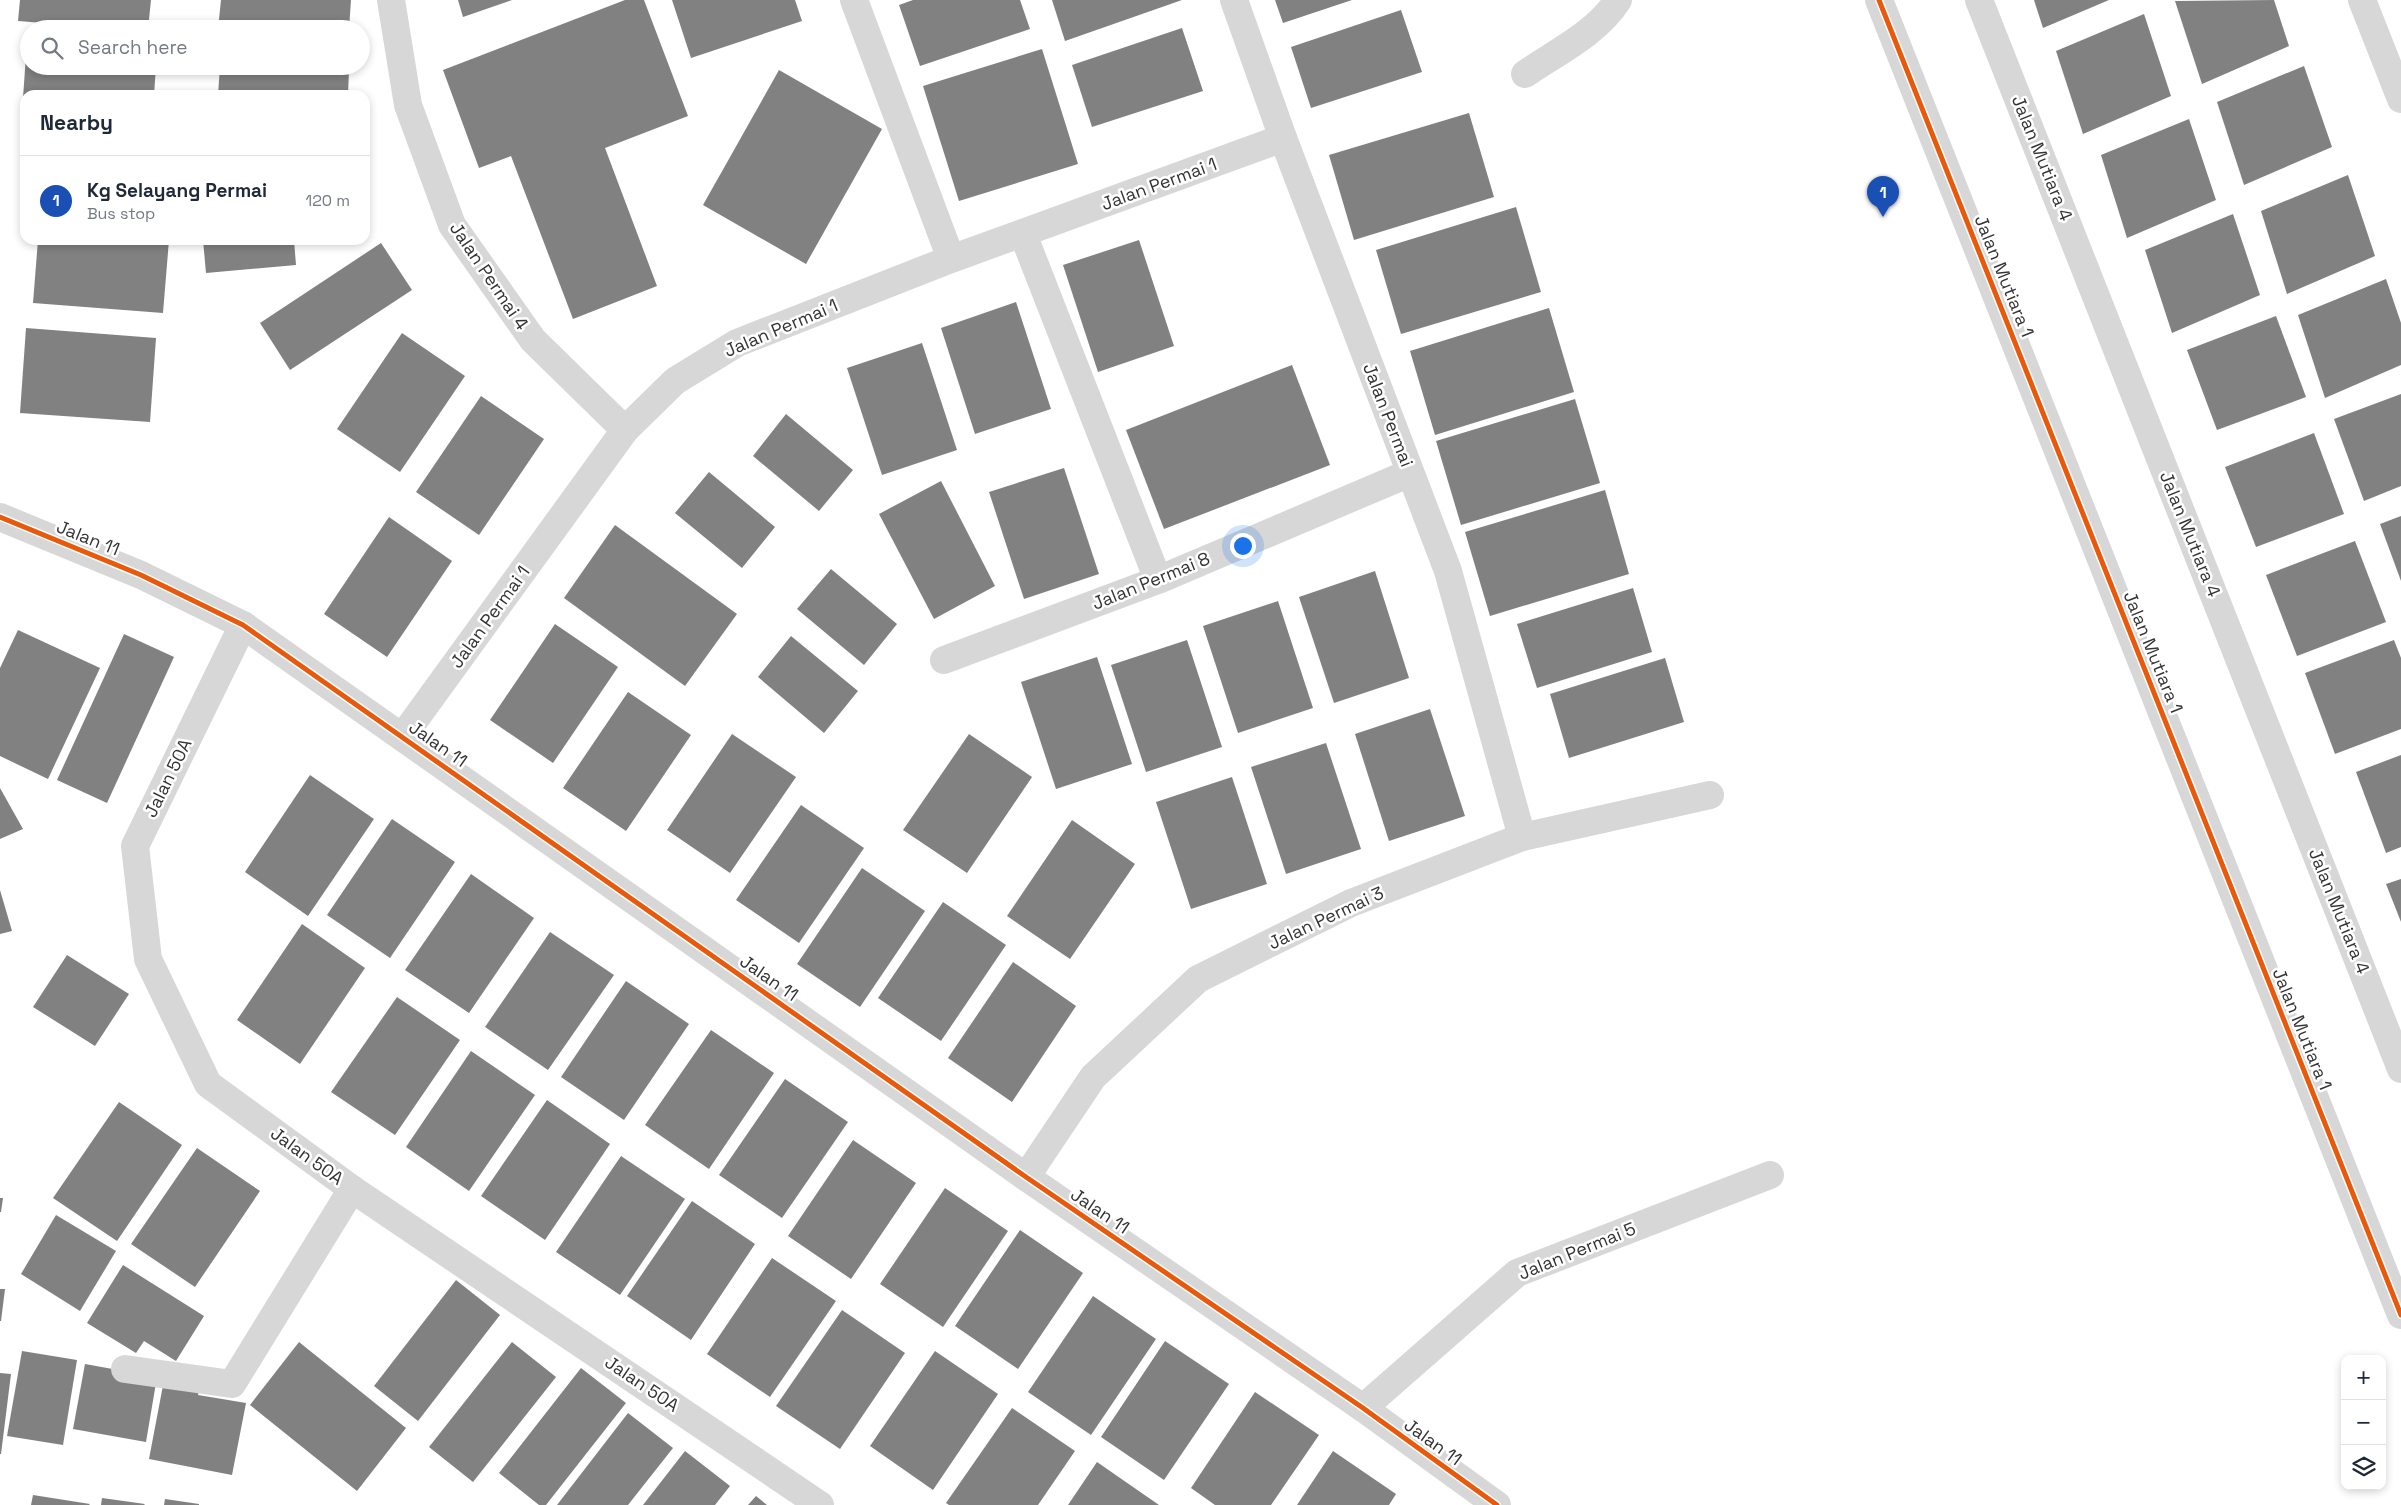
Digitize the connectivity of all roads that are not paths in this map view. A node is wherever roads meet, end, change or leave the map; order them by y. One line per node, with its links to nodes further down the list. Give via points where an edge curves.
1 (391, 0): 13 (street, Jalan Permai 4, via 408,105 452,225 533,340)
2 (854, 0): 12 (street)
3 (1234, 0): 10 (street, Jalan Permai)
4 (1618, 0): 8 (street, via 1593,28)
5 (1880, 0): 26 (street, Jalan Mutiara 1)
6 (1979, 0): 22 (street, Jalan Mutiara 4)
7 (2362, 0): 9 (street)
8 (1525, 74)
9 (2401, 99)
10 (1283, 138): 11 (street, Jalan Permai 1); 14 (street, Jalan Permai)
11 (1022, 234): 12 (street, Jalan Permai 1); 16 (street)
12 (951, 260): 13 (street, Jalan Permai 1, via 737,343 676,381)
13 (626, 430): 19 (street, Jalan Permai 1)
14 (1410, 472): 16 (street, Jalan Permai 8); 21 (street, Jalan Permai, via 1448,571)
15 (0, 517): 17 (street, Jalan 11, via 141,575)
16 (1158, 580): 18 (street, Jalan Permai 8)
17 (243, 625): 19 (street, Jalan 11); 25 (street, Jalan 50A, via 135,846 148,959 208,1084)
18 (944, 660)
19 (403, 736): 24 (street, Jalan 11)
20 (1710, 795): 21 (street, Jalan Permai 3)
21 (1522, 837): 24 (street, Jalan Permai 3, via 1351,903 1198,979 1093,1077)
22 (2401, 1069)
23 (1770, 1175): 28 (street, Jalan Permai 5, via 1516,1273)
24 (1026, 1177): 28 (street, Jalan 11)
25 (352, 1189): 27 (street, via 232,1384); 29 (street, Jalan 50A)
26 (2401, 1315)
27 (125, 1369)
28 (1363, 1408): 30 (street, Jalan 11)
29 (820, 1505)
30 (1497, 1505)

